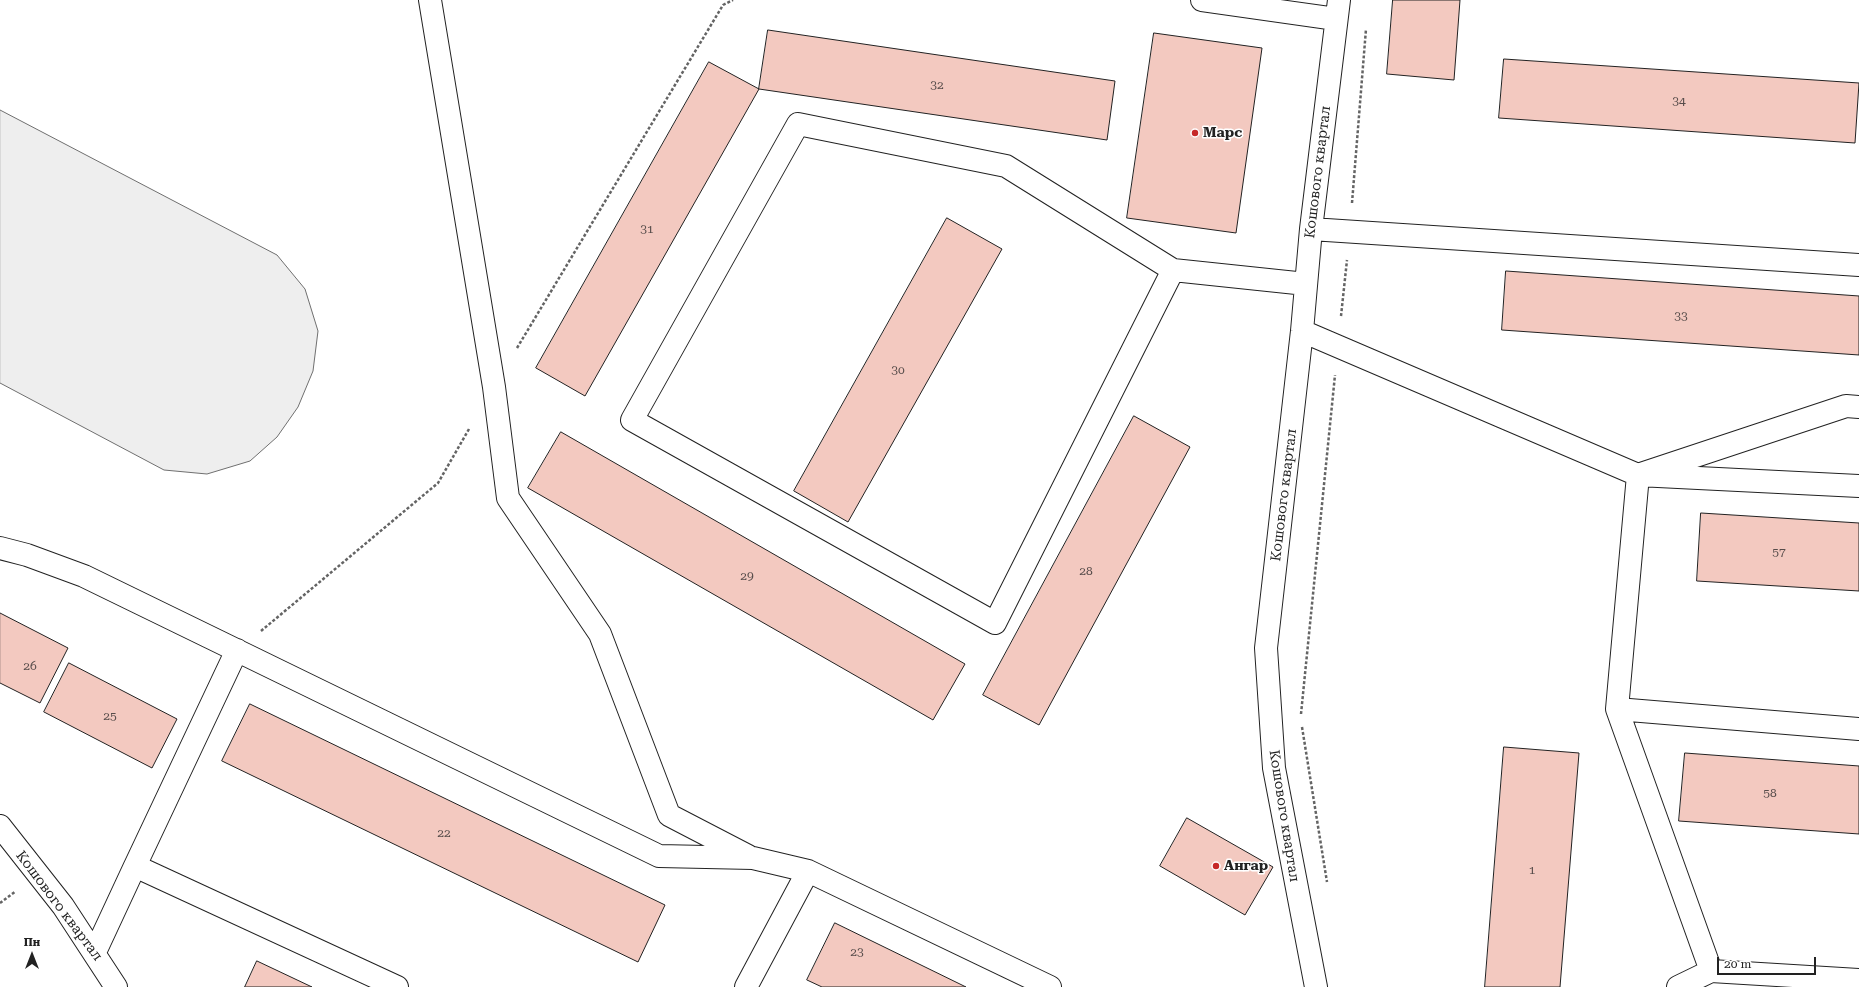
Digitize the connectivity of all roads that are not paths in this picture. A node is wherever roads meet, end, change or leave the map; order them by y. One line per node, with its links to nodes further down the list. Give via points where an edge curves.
1 (430, 0): 17 (street, via 494,387 508,498 600,634 669,815)
2 (1202, 0): 3 (street)
3 (1337, 10): 4 (street, Кошового квартал)
4 (1311, 229): 5 (street); 7 (street, Кошового квартал)
5 (1859, 265)
6 (1173, 270): 6 (street, via 1006,166 798,124 632,420 995,623); 7 (street)
7 (1306, 284): 8 (street, Кошового квартал)
8 (1302, 331): 10 (street); 27 (street, Кошового квартал, via 1266,648 1274,768)
9 (1859, 407): 10 (street, via 1846,406)
10 (1638, 475): 11 (street); 14 (street)
11 (1859, 486)
12 (0, 548): 13 (street, via 84,576)
13 (237, 650): 17 (street, via 659,856); 18 (street)
14 (1617, 709): 15 (street); 21 (street)
15 (1859, 730)
16 (0, 826): 20 (street, Кошового квартал, via 63,906)
17 (753, 858): 19 (street)
18 (135, 866): 20 (street); 24 (street)
19 (808, 871): 25 (street); 26 (street)
20 (95, 952): 23 (street, Кошового квартал)
21 (1711, 971): 22 (street); 28 (street)
22 (1859, 980)
23 (116, 987)
24 (397, 987)
25 (746, 987)
26 (1050, 987)
27 (1316, 987)
28 (1678, 987)

